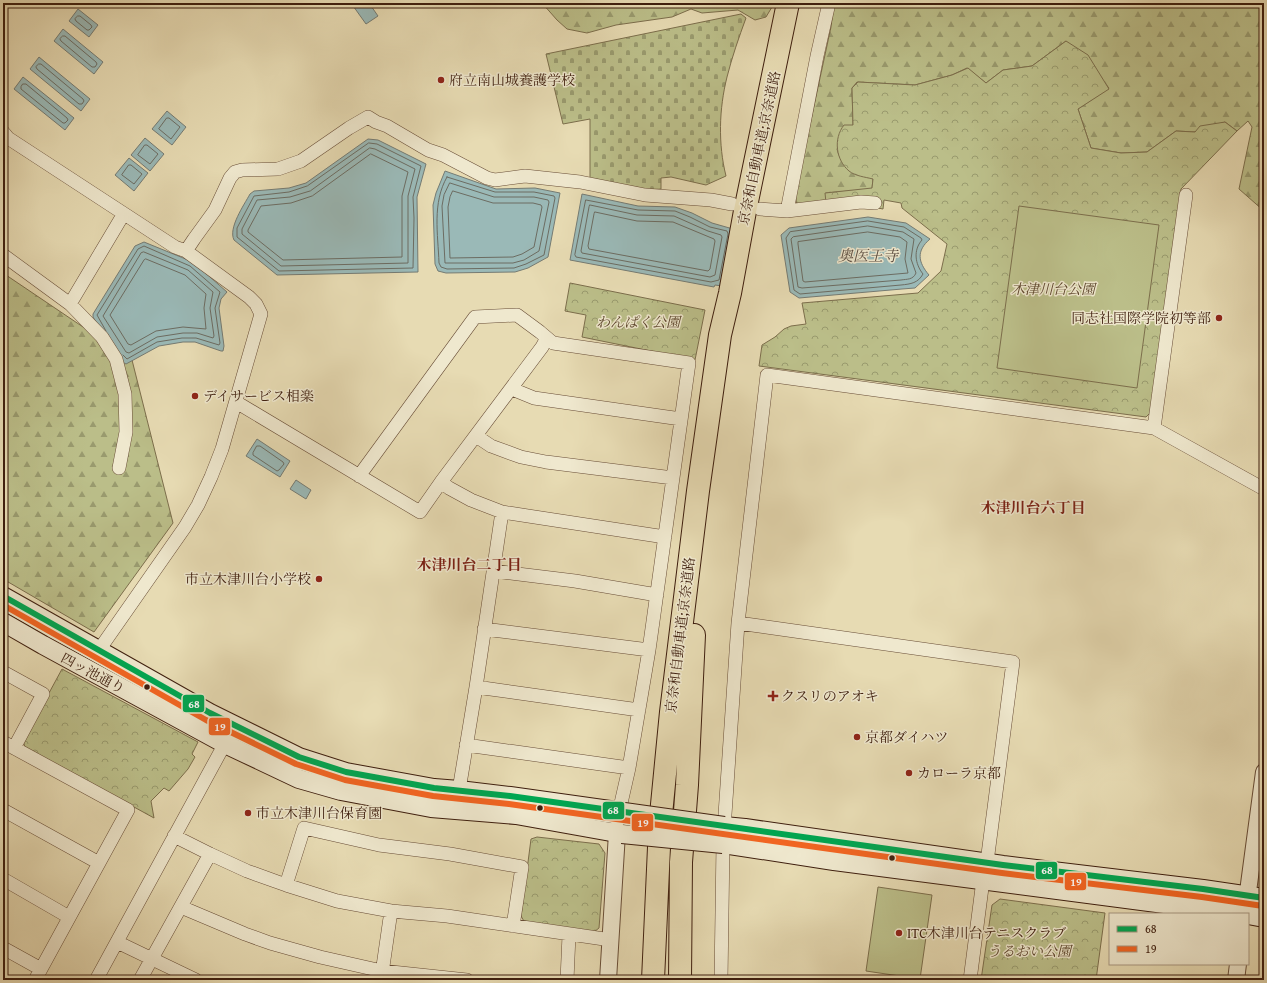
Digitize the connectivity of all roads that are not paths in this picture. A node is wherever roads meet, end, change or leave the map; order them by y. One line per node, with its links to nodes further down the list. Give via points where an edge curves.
1 (788, 3): 4 (highway, 京奈和自動車道;京奈道路)
2 (794, 3): 4 (highway)
3 (829, 3): 9 (street)
4 (779, 50): 8 (highway, 京奈和自動車道;京奈道路)
5 (5, 136): 10 (street)
6 (1186, 194): 19 (street)
7 (875, 203): 9 (street, via 861,202)
8 (746, 208): 9 (street); 11 (street, via 711,200 645,195 580,182 525,176 495,180 428,150 368,117 301,161 278,168 235,172 215,210); 13 (highway, 京奈和自動車道;京奈道路)
9 (787, 211)
10 (123, 214): 11 (street, via 174,247); 14 (street)
11 (186, 251): 17 (street, via 249,297 261,314)
12 (3, 255): 14 (street)
13 (730, 293): 28 (highway, 京奈和自動車道;京奈道路, via 727,338 711,435); 49 (highway, 京奈和自動車道;京奈道路, via 720,335 698,491)
14 (70, 304): 21 (street, via 102,337 116,359 124,394 126,432)
15 (547, 338): 16 (street); 18 (street, via 553,343 689,363); 22 (street, via 517,315 475,318)
16 (512, 388): 18 (street, via 534,398); 20 (street)
17 (236, 402): 22 (street); 35 (street, via 222,450 198,504)
18 (681, 419): 23 (street)
19 (1154, 428): 25 (street); 33 (street, via 767,375)
20 (476, 436): 23 (street, via 491,446 520,458); 24 (street)
21 (119, 468)
22 (359, 476): 24 (street, via 420,512)
23 (673, 478): 27 (street)
24 (441, 482): 26 (street, via 471,500)
25 (1264, 489)
26 (502, 512): 27 (street); 29 (street)
27 (665, 537): 30 (street)
28 (695, 568): 86 (highway, 京奈和自動車道;京奈道路, via 667,826); 87 (highway, via 695,617 681,862)
29 (494, 571): 30 (street); 34 (street)
30 (657, 595): 36 (street)
31 (3, 596): 35 (main road, 四ッ池通り)
32 (3, 622): 41 (main road, 四ッ池通り)
33 (738, 623): 50 (street); 56 (street, via 1013,662)
34 (484, 629): 36 (street); 38 (street)
35 (99, 650): 40 (main road, 四ッ池通り)
36 (649, 650): 39 (street)
37 (3, 672): 42 (street, via 43,694)
38 (476, 687): 39 (street); 43 (street)
39 (639, 710): 44 (street)
40 (235, 725): 41 (street); 46 (main road, 四ッ池通り, via 299,757 346,772)
41 (225, 744): 51 (main road, 四ッ池通り, via 299,779 341,791 431,808 516,815); 52 (street)
42 (8, 745): 57 (street, via 128,810)
43 (466, 745): 44 (street); 46 (street)
44 (629, 768): 48 (street)
45 (1264, 772): 54 (street)
46 (459, 790): 48 (main road, 四ッ池通り)
47 (3, 810): 57 (street)
48 (622, 812): 50 (main road, 四ッ池通り, bridge); 51 (street)
49 (660, 826): 84 (highway); 85 (highway, 京奈和自動車道;京奈道路)
50 (724, 826): 53 (street); 56 (main road, 四ッ池通り)
51 (620, 833): 53 (main road, 四ッ池通り, bridge); 71 (street)
52 (174, 836): 55 (street); 72 (street)
53 (723, 844): 59 (main road, 四ッ池通り); 88 (street)
54 (1259, 850): 61 (street)
55 (210, 854): 60 (street, via 247,872); 62 (street)
56 (986, 862): 61 (main road, 四ッ池通り)
57 (99, 863): 67 (street)
58 (3, 879): 67 (street)
59 (983, 880): 64 (main road, 四ッ池通り); 89 (street)
60 (286, 885): 63 (street, via 337,901); 69 (street, via 304,828 379,845 522,867)
61 (1256, 896): 65 (street)
62 (181, 907): 74 (street); 77 (street, via 276,945)
63 (391, 911): 69 (street); 77 (street)
64 (1232, 913)
65 (1246, 913)
66 (1249, 915): 68 (main road)
67 (70, 917): 76 (street)
68 (1264, 918)
69 (513, 926): 70 (street)
70 (569, 935): 71 (street); 82 (street)
71 (611, 940): 83 (street)
72 (117, 942): 74 (street); 78 (street)
73 (3, 948): 76 (street)
74 (152, 960): 79 (street); 80 (street)
75 (1238, 965): 90 (street)
76 (38, 975)
77 (381, 975): 81 (street)
78 (96, 980)
79 (140, 980)
80 (196, 980)
81 (467, 980)
82 (567, 980)
83 (608, 980)
84 (648, 980)
85 (653, 980)
86 (660, 980)
87 (680, 980)
88 (721, 980)
89 (970, 980)
90 (1236, 980)

